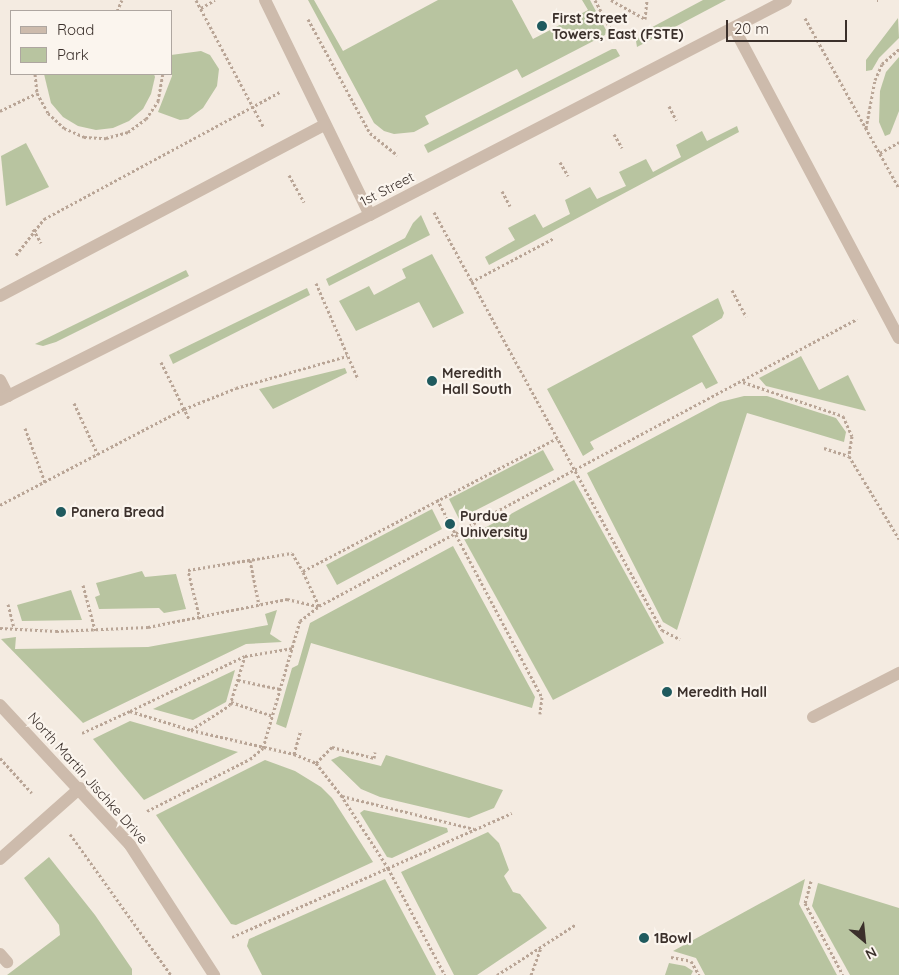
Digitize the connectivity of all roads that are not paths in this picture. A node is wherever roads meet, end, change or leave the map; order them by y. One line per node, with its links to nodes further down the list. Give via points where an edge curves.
1 (265, 0): 4 (street)
2 (786, 0): 3 (street, 1st Street)
3 (734, 28): 5 (street, 1st Street); 7 (street)
4 (324, 125): 5 (street); 6 (street)
5 (370, 215): 9 (street, 1st Street)
6 (0, 296)
7 (899, 338)
8 (0, 380): 9 (street)
9 (4, 398)
10 (899, 673): 12 (street)
11 (0, 705): 13 (street, North Martin Jischke Drive)
12 (813, 717)
13 (80, 788): 14 (street); 15 (street, North Martin Jischke Drive, via 130,845)
14 (0, 859)
15 (214, 975)

